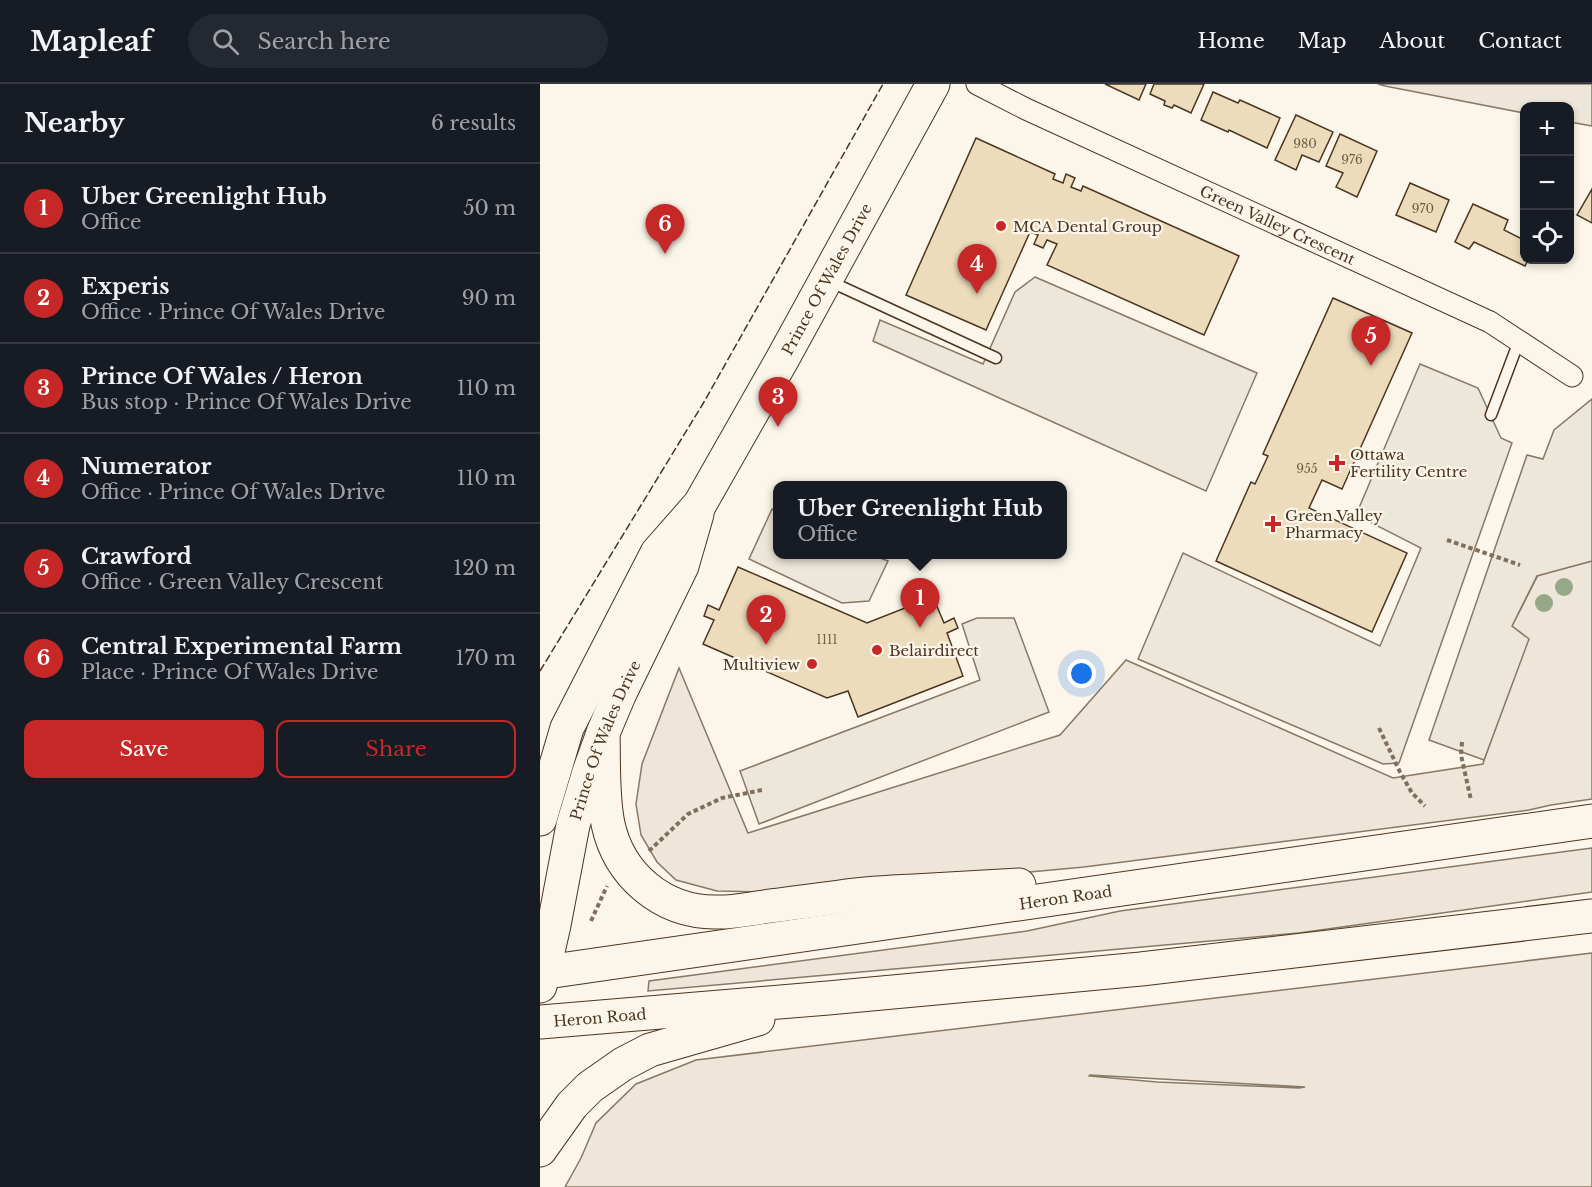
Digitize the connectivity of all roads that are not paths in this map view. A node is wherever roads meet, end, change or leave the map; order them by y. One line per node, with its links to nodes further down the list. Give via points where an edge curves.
1 (933, 84): 3 (main road, Prince Of Wales Drive)
2 (977, 84): 4 (street, Green Valley Crescent, via 1490,322)
3 (826, 279): 5 (lane); 8 (main road, Prince Of Wales Drive)
4 (1519, 341): 6 (street, Green Valley Crescent); 7 (lane)
5 (996, 358)
6 (1572, 376)
7 (1491, 415)
8 (700, 504): 9 (main road, Prince Of Wales Drive, via 657,553); 10 (main road, Prince Of Wales Drive, via 682,566)
9 (567, 728): 11 (main road); 12 (main road, Prince Of Wales Drive)
10 (603, 733): 14 (main road, via 608,824 619,857 654,895 693,910 736,911 857,894); 16 (main road, Prince Of Wales Drive, via 573,825)
11 (540, 770)
12 (540, 819)
13 (1592, 821): 14 (main road, Heron Road)
14 (1197, 879): 16 (main road, Heron Road)
15 (1592, 916): 17 (main road, Heron Road, via 1141,969)
16 (541, 977)
17 (828, 998): 18 (main road, Heron Road); 19 (main road, via 650,1050 623,1064 572,1105)
18 (540, 1022)
19 (540, 1150)

